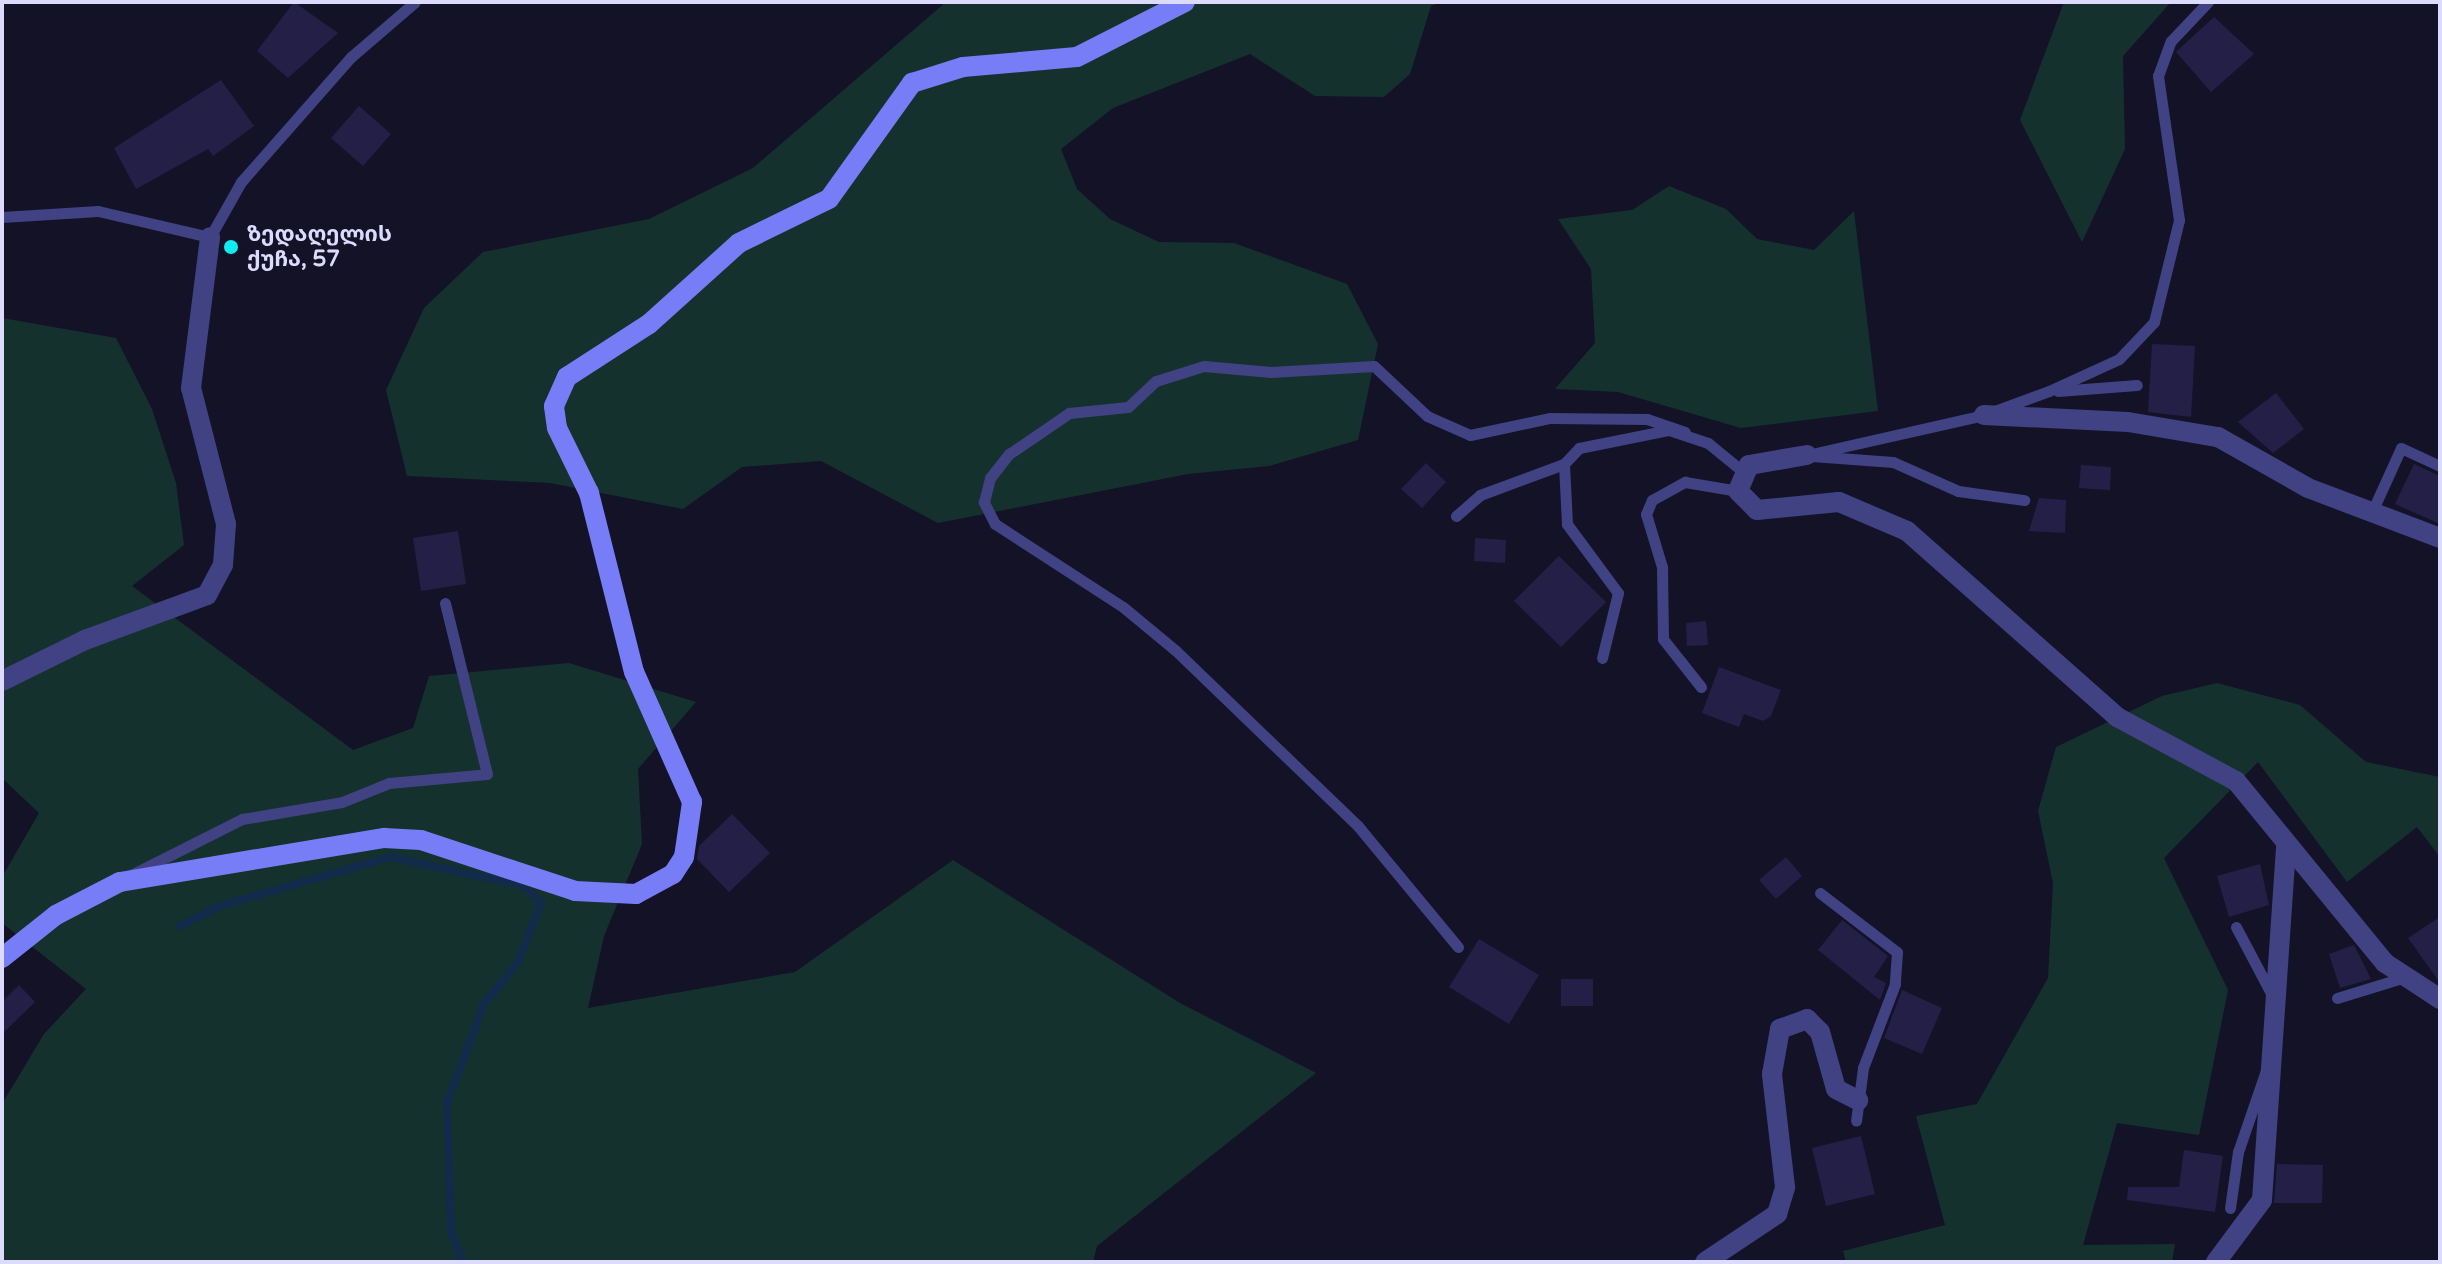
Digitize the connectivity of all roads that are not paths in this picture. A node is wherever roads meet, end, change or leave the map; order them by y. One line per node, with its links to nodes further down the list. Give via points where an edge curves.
1 (415, 2): 5 (lane, via 331,79 241,182)
2 (1185, 2): 23 (street, via 1077,57 963,67 912,83 829,199 739,243 649,324 567,377 554,406 557,428 589,493 634,672 692,802 684,857 673,874 636,894 575,891 421,840 384,838)
3 (2208, 2): 7 (lane, via 2171,41 2158,76 2179,220 2154,322 2119,359)
4 (2, 217): 5 (lane, via 98,211)
5 (210, 237): 20 (street, via 191,388 226,524 223,565 207,595 85,640)
6 (2137, 385): 7 (lane)
7 (2049, 391): 8 (lane)
8 (1984, 415): 10 (lane); 15 (street, via 2185,428 2218,437)
9 (1685, 432): 11 (lane, via 1579,448); 13 (lane); 26 (lane, via 1647,419 1550,418 1470,435 1427,416 1374,366 1271,372 1204,366 1156,381 1116,412 1069,413 1009,454 990,478 984,502 995,524 1123,607 1175,650 1358,826)
10 (1807, 455): 13 (street); 14 (lane, via 1893,462 1958,491)
11 (1564, 464): 16 (lane, via 1480,495); 19 (lane, via 1567,524 1618,593)
12 (2440, 466): 15 (lane, via 2401,448)
13 (1740, 481): 21 (lane, via 1685,482 1652,500 1646,514 1662,567 1663,639); 22 (street, via 1757,510 1839,502 1907,531 2117,717 2236,781)
14 (2024, 500)
15 (2371, 515): 17 (street)
16 (1456, 516)
17 (2440, 538)
18 (445, 603): 23 (lane, via 487,774 389,783 342,802 242,819)
19 (1602, 658)
20 (2, 681)
21 (1701, 687)
22 (2286, 844): 28 (street); 31 (street)
23 (120, 882): 27 (street, via 56,915)
24 (1820, 893): 33 (lane, via 1897,952 1895,984 1875,1024)
25 (2236, 927): 31 (lane)
26 (1458, 947)
27 (2, 958)
28 (2402, 978): 29 (lane); 30 (street)
29 (2337, 998)
30 (2440, 999)
31 (2279, 1009): 32 (street)
32 (2275, 1051): 35 (lane, via 2252,1098); 36 (street, via 2262,1200)
33 (1858, 1100): 34 (lane); 37 (street, via 1836,1089 1820,1032 1807,1019 1780,1029 1772,1074 1785,1187 1777,1214)
34 (1856, 1121)
35 (2230, 1208)
36 (2219, 1260)
37 (1705, 1262)

